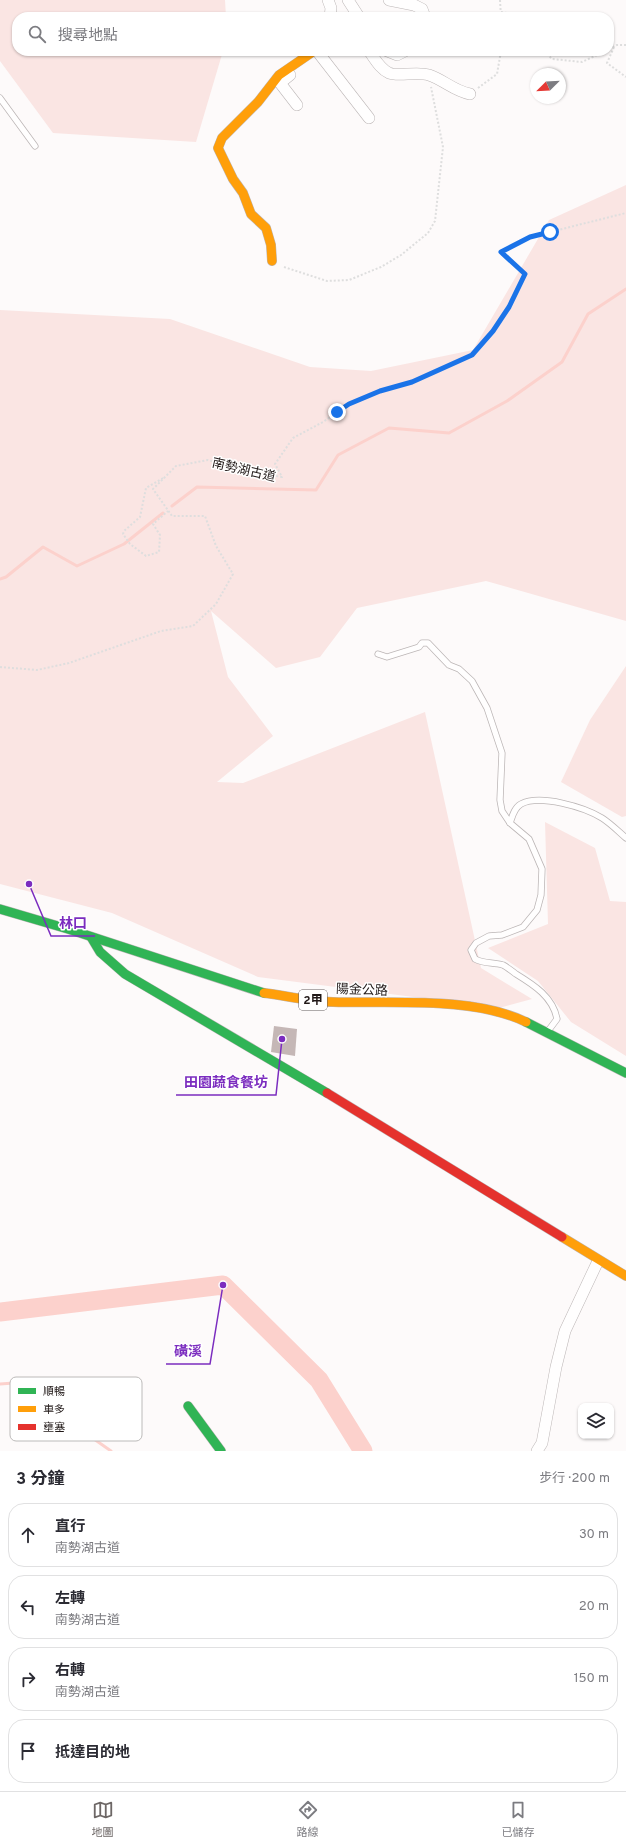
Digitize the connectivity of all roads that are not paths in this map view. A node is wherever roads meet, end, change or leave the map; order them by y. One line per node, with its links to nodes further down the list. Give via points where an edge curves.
1 (348, 0): 3 (street)
2 (389, 0): 4 (street, via 414,5)
3 (356, 12)
4 (423, 12)
5 (307, 56): 8 (street)
6 (321, 56): 12 (street)
7 (372, 56): 9 (street, via 383,69 392,74 429,75 460,92)
8 (301, 60): 11 (street, via 293,73 280,83); 14 (street, via 279,75 258,102 222,138 218,148 243,193 251,214 266,228 271,244)
9 (470, 94)
10 (0, 98): 13 (lane)
11 (298, 105)
12 (369, 118)
13 (35, 146)
14 (272, 261)
15 (378, 654): 16 (lane, via 387,657 428,643 449,665 459,669 472,681 487,708 502,753 500,800 502,811)
16 (510, 823): 17 (lane, via 515,809 521,804 533,801 567,803 602,818); 20 (lane, via 529,839 542,869 541,895 537,910 524,927 502,935 489,936 476,943 471,950 475,959 487,964 503,965 547,997 557,1019)
17 (626, 838)
18 (0, 909): 19 (street, 陽金公路 / 2甲)
19 (91, 937): 20 (street, 陽金公路 / 2甲, via 262,993 331,1002 460,1005 494,1011); 22 (street, via 100,952 125,974 375,1121)
20 (547, 1032): 21 (street, 陽金公路 / 2甲)
21 (626, 1073)
22 (598, 1261): 23 (street); 26 (street, via 565,1331 542,1443)
23 (626, 1276)
24 (188, 1406): 25 (street)
25 (221, 1451)
26 (537, 1451)

